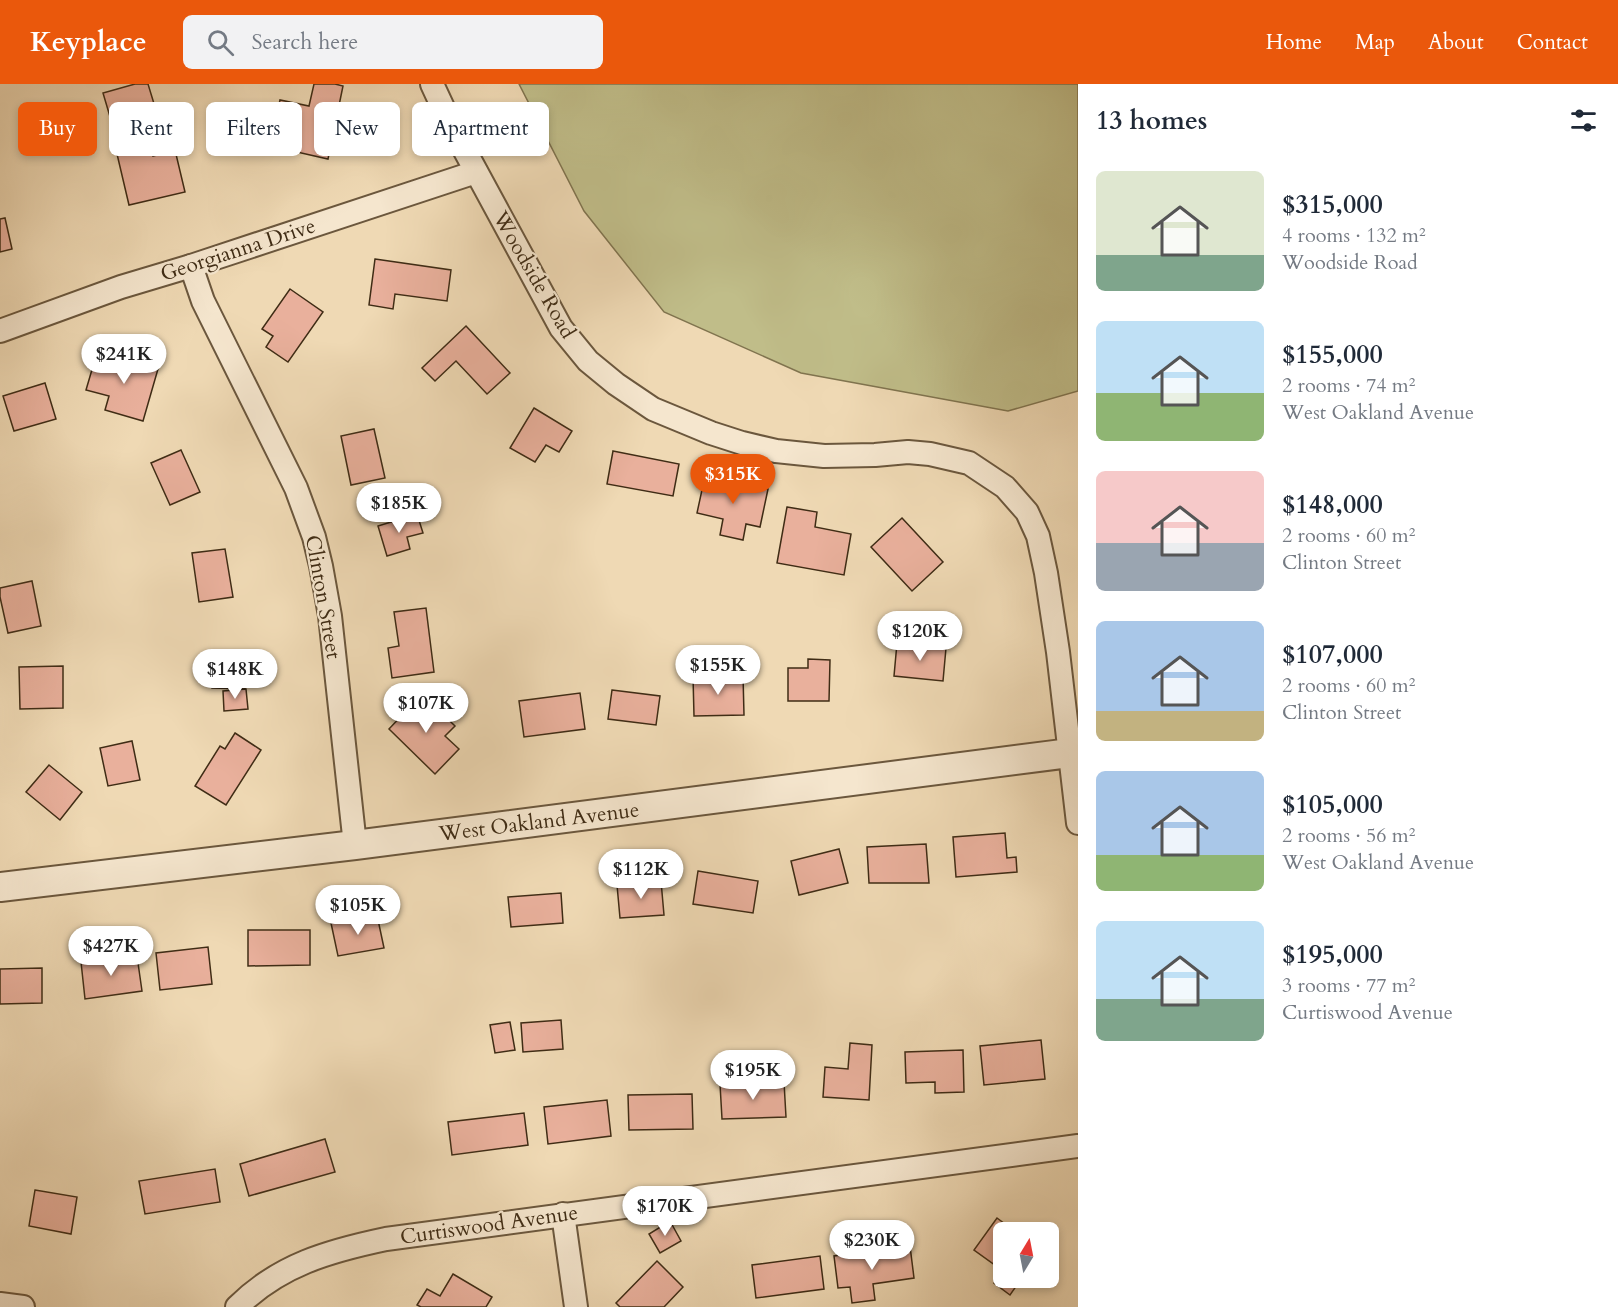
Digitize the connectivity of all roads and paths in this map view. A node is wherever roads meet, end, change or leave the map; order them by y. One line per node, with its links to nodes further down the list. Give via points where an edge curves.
1 (432, 84): 2 (street, Woodside Road)
2 (476, 172): 3 (street, Georgianna Drive); 5 (street, Woodside Road, via 561,328 588,361 653,409 711,433 776,451 824,456 930,454 969,464 1005,487 1026,512 1038,536)
3 (191, 266): 4 (street, Georgianna Drive); 7 (street, Clinton Street, via 203,301 296,488 314,537 330,616)
4 (0, 331)
5 (1074, 753): 6 (street, Woodside Road); 7 (street, West Oakland Avenue)
6 (1078, 823)
7 (355, 845): 8 (street, West Oakland Avenue)
8 (0, 887)
9 (1078, 1146): 10 (street, Curtiswood Avenue)
10 (562, 1214): 13 (street, Curtiswood Avenue, via 342,1248 271,1278); 14 (street)
11 (0, 1304): 12 (street)
12 (23, 1307)
13 (237, 1307)
14 (576, 1307)

